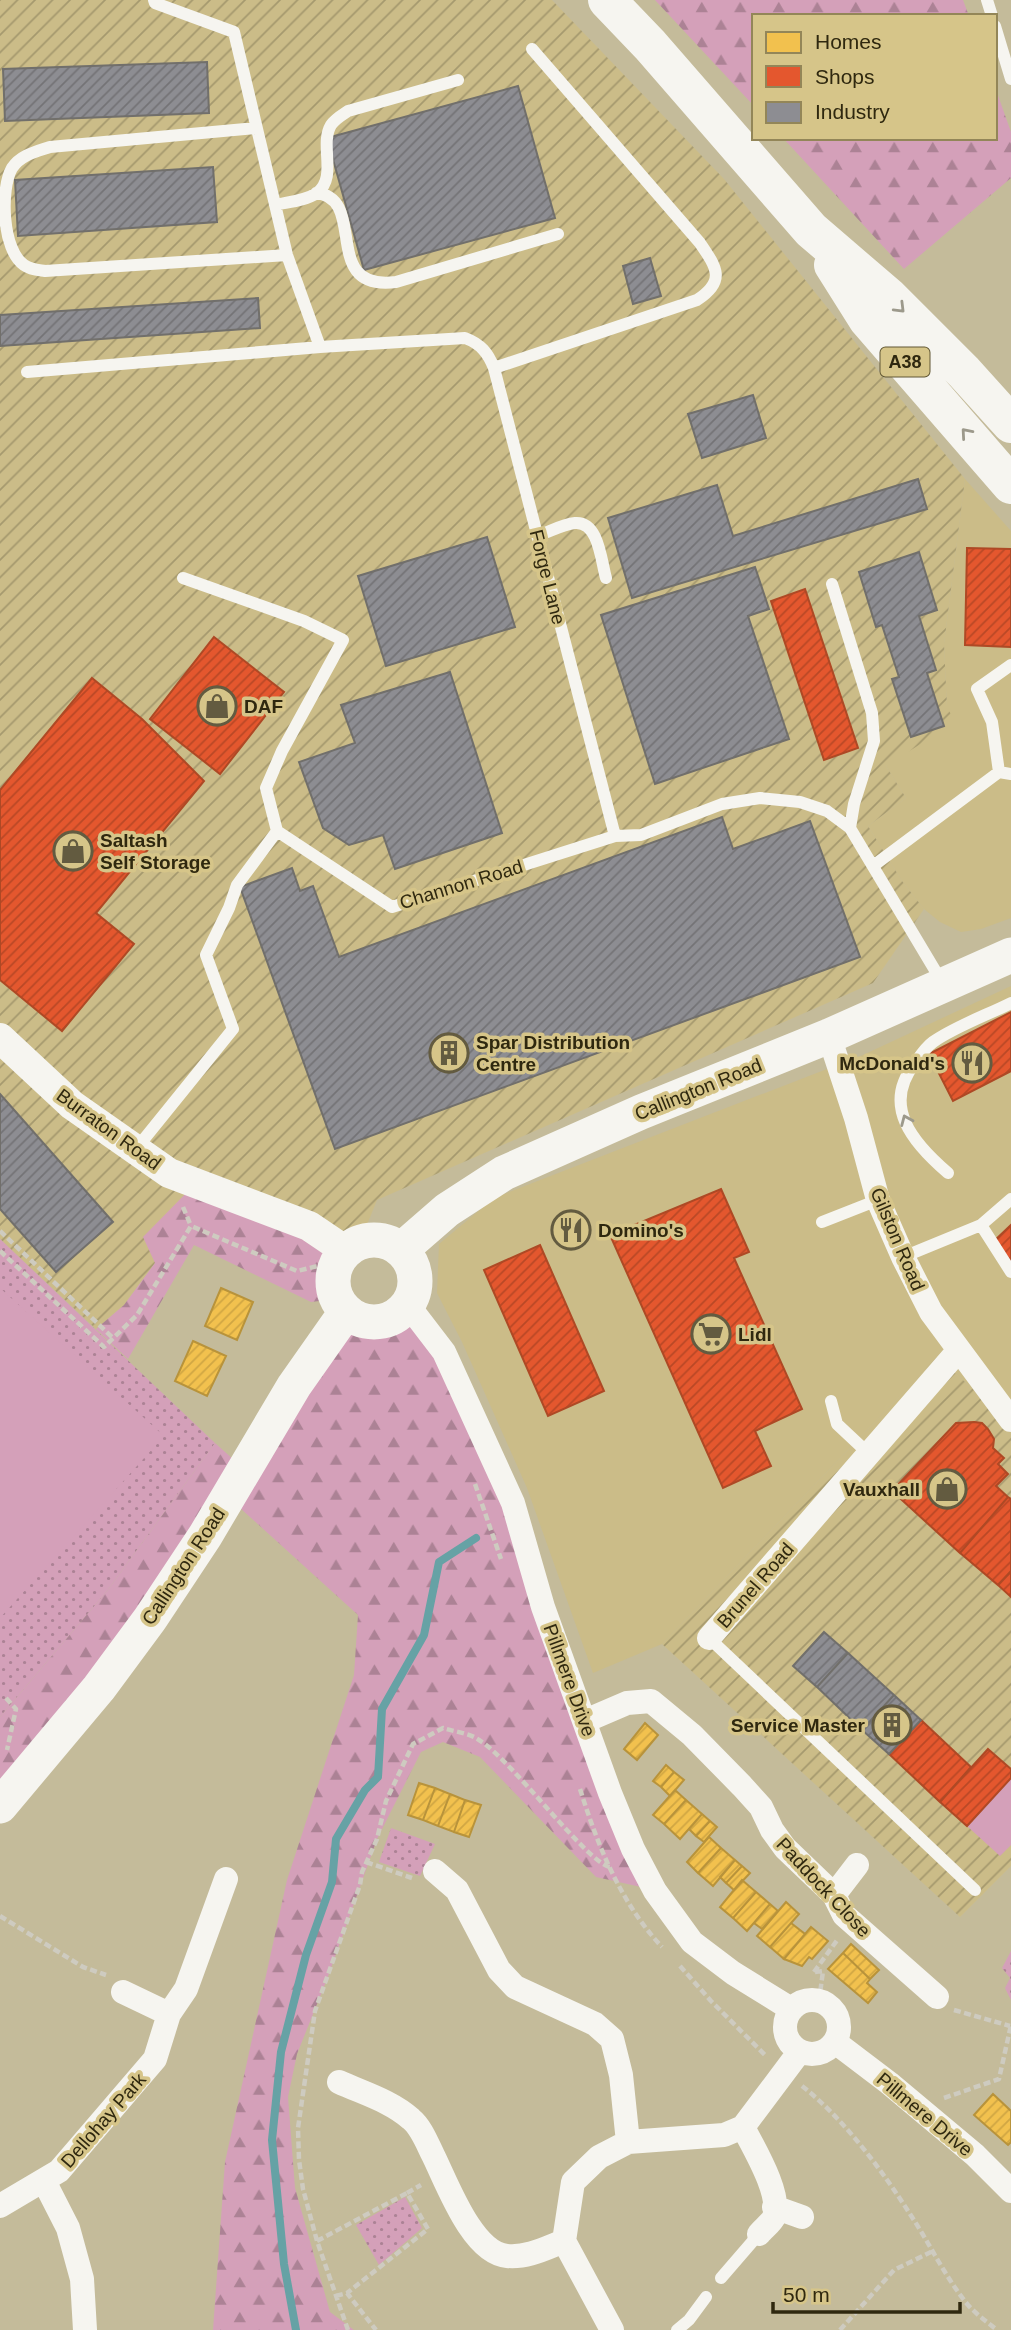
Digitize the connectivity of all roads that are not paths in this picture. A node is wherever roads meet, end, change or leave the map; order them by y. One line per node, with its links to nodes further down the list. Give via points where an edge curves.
1 (154, 0): 7 (lane, via 234,32)
2 (607, 0): 10 (highway, A38)
3 (997, 33): 5 (lane)
4 (532, 49): 14 (lane, via 701,243 716,270 716,281 697,300)
5 (1011, 79)
6 (458, 80): 8 (lane, via 348,110 328,133 327,172)
7 (256, 128): 9 (lane); 12 (lane, via 50,147 30,153 18,161 6,182 7,234 20,261 45,271)
8 (316, 193): 9 (lane); 11 (lane, via 328,196 338,210 352,265 373,283 397,282)
9 (275, 205): 12 (lane)
10 (811, 230): 16 (highway, A38, one-way to 16, via 888,297); 17 (highway, A38, one-way to 10, via 867,319)
11 (558, 234)
12 (287, 255): 13 (lane)
13 (320, 347): 14 (lane, Forge Lane, via 457,339 475,342); 15 (lane)
14 (494, 368): 18 (lane, Forge Lane)
15 (27, 372)
16 (1011, 424)
17 (1011, 485)
18 (537, 536): 20 (lane, via 576,523 586,525 593,532); 26 (lane, Forge Lane)
19 (183, 578): 25 (lane, via 304,621 343,640 266,788)
20 (606, 578)
21 (832, 584): 24 (lane, via 872,713 874,741)
22 (1011, 665): 23 (lane, via 977,689 992,722)
23 (1005, 773): 27 (lane)
24 (850, 828): 26 (lane, Channon Road, via 827,811 800,802 760,798 722,804 641,835); 27 (lane, Channon Road)
25 (278, 831): 26 (lane, Channon Road, via 392,907); 33 (lane, via 237,885 205,956 233,1029)
26 (615, 836)
27 (873, 866): 29 (lane, Channon Road)
28 (1011, 955): 29 (main road, Callington Road)
29 (944, 986): 31 (main road, Callington Road)
30 (1011, 1003): 34 (lane, one-way to 30, via 904,1122 899,1094 908,1072 931,1043)
31 (829, 1036): 36 (street, Gilston Road); 39 (main road, Callington Road, via 504,1173 447,1210)
32 (0, 1038): 33 (street, Burraton Road, via 72,1105)
33 (135, 1151): 40 (street, Burraton Road, via 169,1173 313,1228)
34 (948, 1173)
35 (1011, 1199): 38 (lane)
36 (878, 1200): 37 (lane); 41 (street, Gilston Road)
37 (822, 1222)
38 (981, 1225): 41 (lane); 42 (lane)
39 (401, 1250): 40 (main road, via 376,1240 360,1242); 43 (main road, via 414,1273 415,1287)
40 (341, 1256): 44 (main road, via 332,1283)
41 (903, 1257): 45 (street, Gilston Road, via 931,1312)
42 (1011, 1272)
43 (408, 1305): 44 (main road, via 381,1322 361,1321); 50 (street, Pillmere Drive, via 444,1352 513,1503 543,1607)
44 (345, 1312): 51 (main road, Callington Road, via 150,1619)
45 (958, 1351): 47 (street, Gilston Road); 48 (street, Brunel Road)
46 (831, 1401): 48 (lane, via 837,1424)
47 (1011, 1420)
48 (869, 1454): 49 (street, Brunel Road)
49 (709, 1638): 55 (lane, Brunel Road)
50 (585, 1721): 56 (street, Paddock Close, via 627,1703 651,1701 742,1786 761,1807 785,1848); 59 (street, Pillmere Drive, via 633,1849 692,1942)
51 (0, 1806)
52 (857, 1865): 56 (street)
53 (435, 1871): 65 (street, via 457,1890 499,1970 515,1987 595,2024 612,2039 621,2074)
54 (226, 1879): 60 (street, Dellohay Park, via 186,1989)
55 (975, 1890)
56 (834, 1895): 58 (street, Paddock Close, via 844,1915)
57 (123, 1992): 60 (street)
58 (937, 1997)
59 (792, 2009): 61 (street, via 802,2002 830,2006 839,2021); 62 (street, via 785,2029)
60 (169, 2014): 66 (street, Dellohay Park, via 155,2059 59,2171)
61 (835, 2042): 62 (street, via 819,2054); 67 (street, Pillmere Drive, via 975,2155)
62 (800, 2051): 64 (street)
63 (339, 2082): 72 (street, via 412,2119 462,2214 484,2244 505,2256 531,2254)
64 (743, 2127): 65 (street, via 724,2135); 69 (street, via 768,2177)
65 (628, 2142): 72 (street, via 599,2157 573,2182)
66 (44, 2181): 68 (street, Dellohay Park); 75 (street, Dellohay Park, via 68,2228 82,2279)
67 (1011, 2191)
68 (0, 2206)
69 (774, 2207): 70 (street); 71 (street, via 774,2217)
70 (802, 2217)
71 (759, 2234): 73 (lane)
72 (564, 2241): 76 (street)
73 (721, 2278)
74 (706, 2297): 77 (lane)
75 (85, 2330)
76 (612, 2330)
77 (677, 2330)

